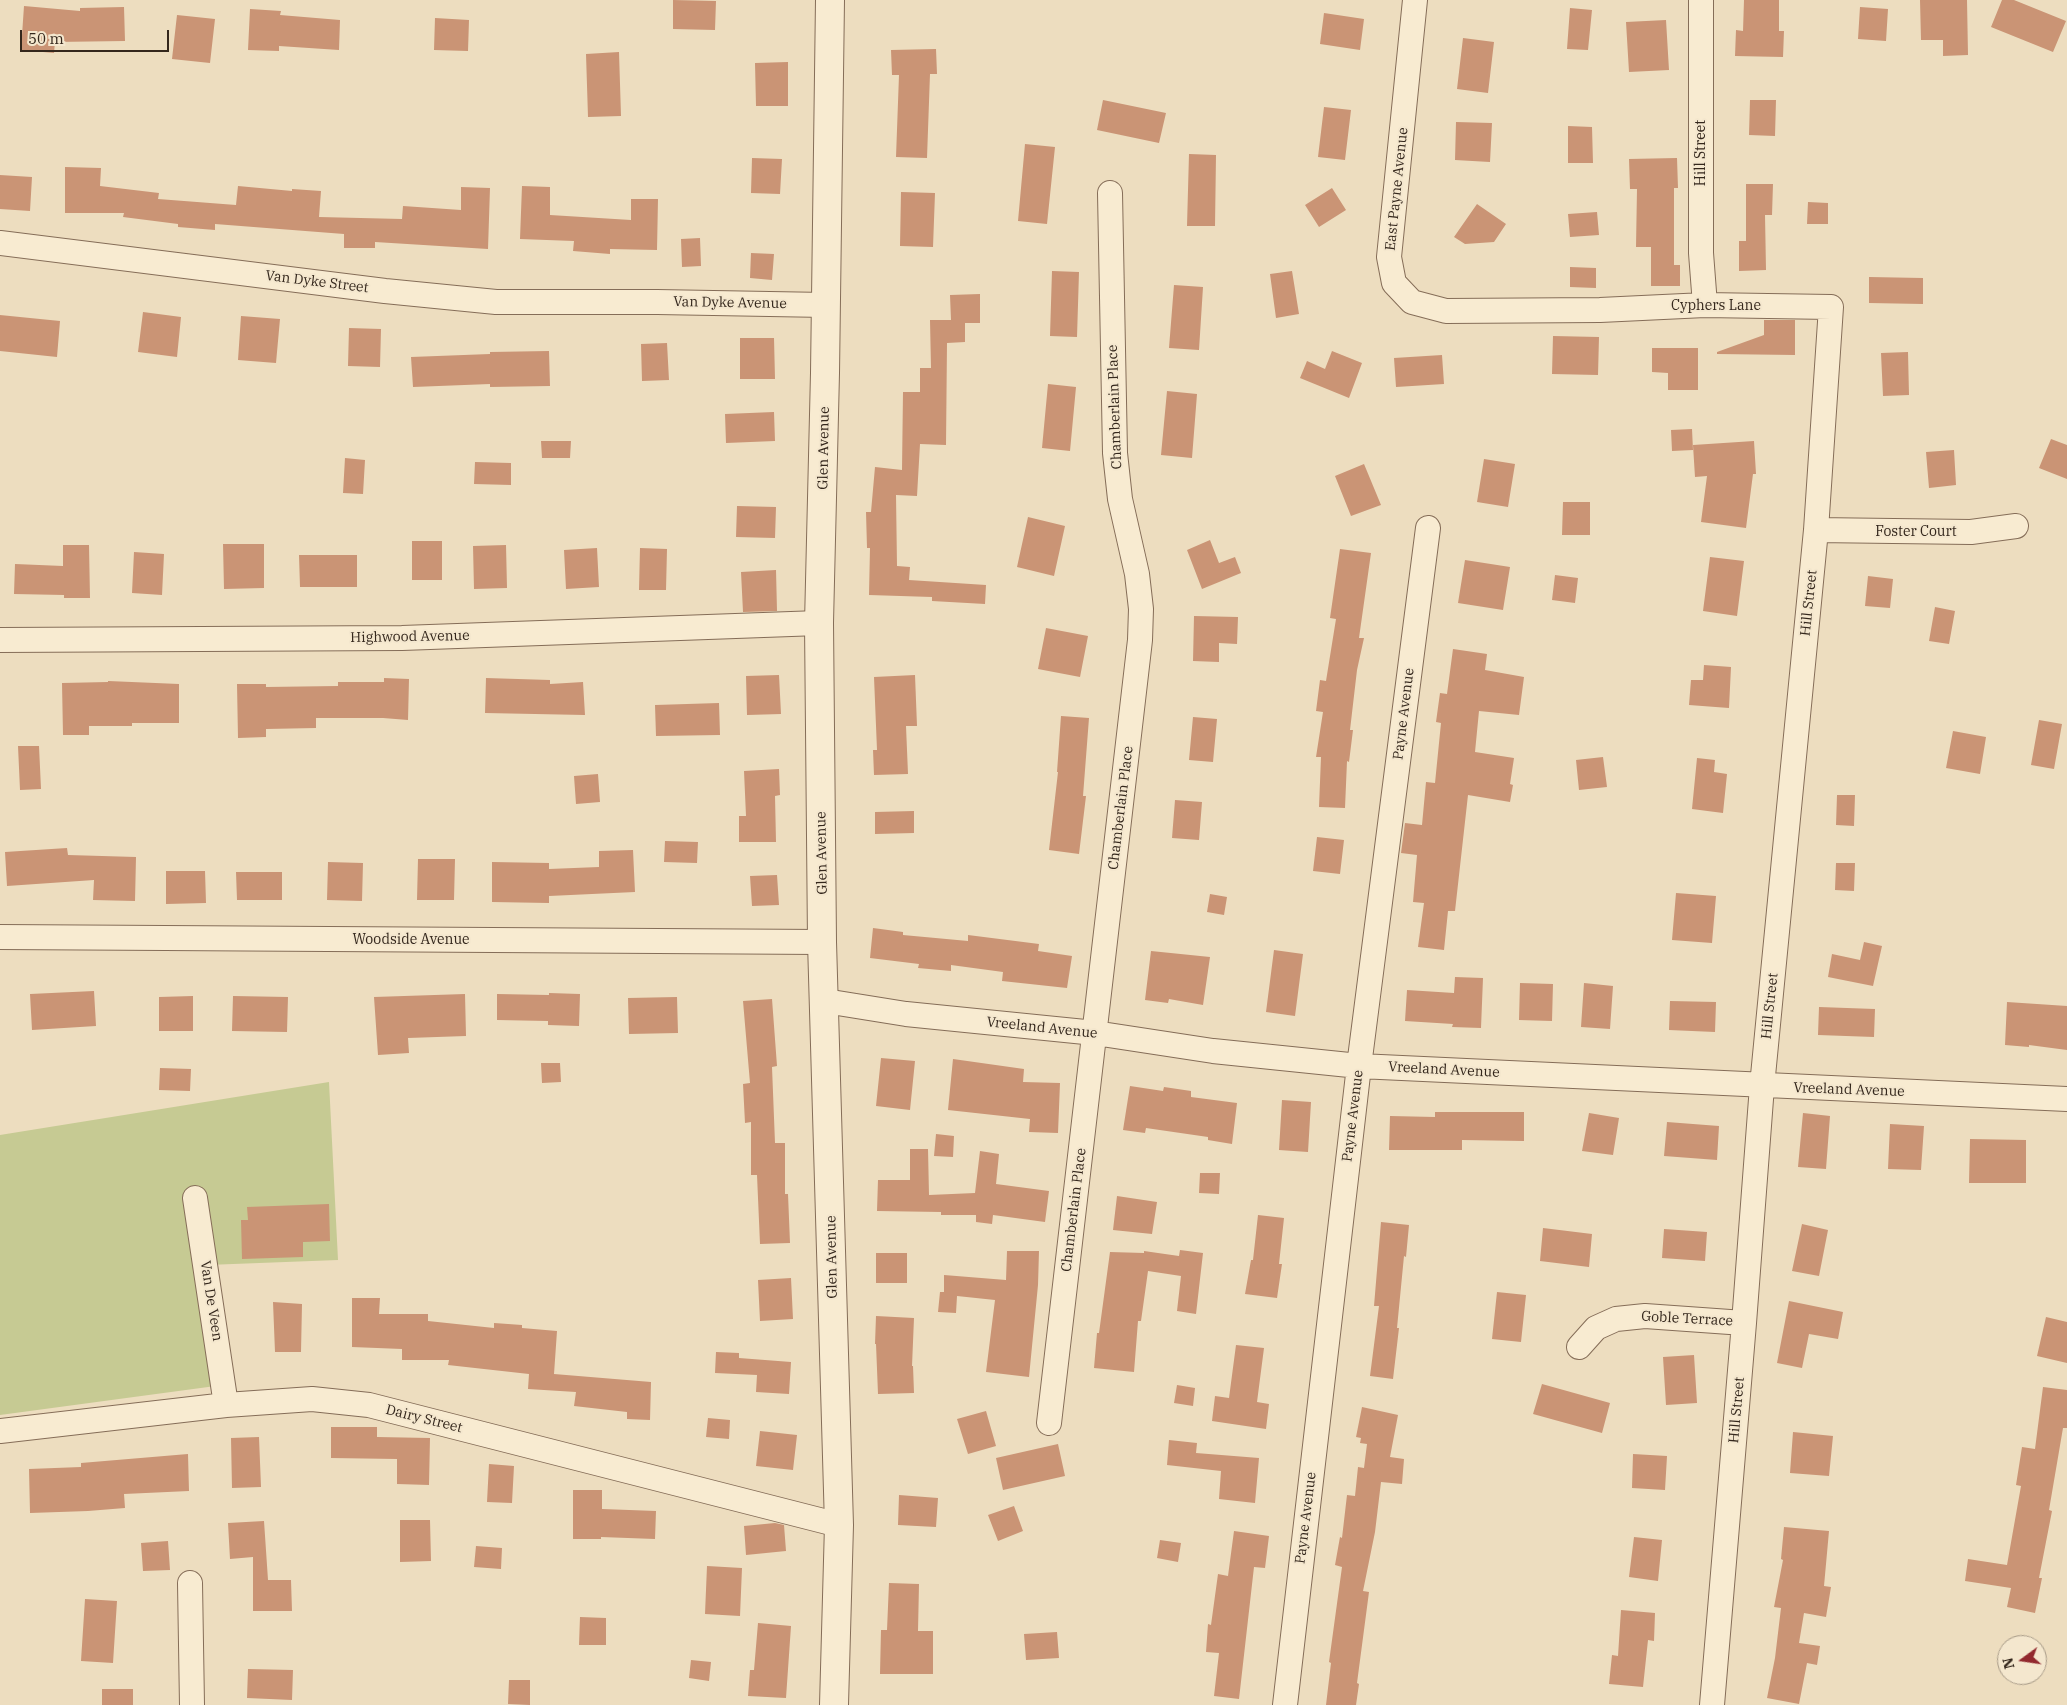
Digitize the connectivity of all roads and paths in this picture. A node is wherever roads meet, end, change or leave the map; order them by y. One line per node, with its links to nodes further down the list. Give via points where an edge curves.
1 (830, 0): 7 (street, Glen Avenue)
2 (1415, 0): 10 (street, East Payne Avenue, via 1389,257 1394,283 1412,302 1446,311)
3 (1701, 0): 8 (street, Hill Street, via 1701,252)
4 (1110, 193): 19 (street, Chamberlain Place, via 1115,453 1120,498 1137,574 1141,617)
5 (0, 243): 6 (street, Van Dyke Street, via 496,302)
6 (635, 302): 7 (street, Van Dyke Avenue)
7 (826, 305): 14 (street, Glen Avenue)
8 (1705, 305): 9 (street, Cyphers Lane); 10 (street, Cyphers Lane)
9 (1831, 307): 13 (street, Hill Street)
10 (1600, 310)
11 (2016, 526): 13 (street, Foster Court, via 1971,532)
12 (1428, 528): 20 (street, Payne Avenue)
13 (1816, 530): 21 (street, Hill Street)
14 (820, 623): 15 (street, Highwood Avenue, via 402,638); 17 (street, Glen Avenue)
15 (0, 640)
16 (0, 937): 17 (street, Woodside Avenue)
17 (822, 942): 18 (street, Glen Avenue)
18 (825, 1001): 19 (street, Vreeland Avenue, via 906,1014); 29 (street, Glen Avenue)
19 (1095, 1033): 20 (street, Vreeland Avenue, via 1213,1051); 27 (street, Chamberlain Place)
20 (1359, 1066): 21 (street, Vreeland Avenue); 33 (street, Payne Avenue)
21 (1762, 1086): 22 (street, Vreeland Avenue); 24 (street, Hill Street)
22 (2067, 1099)
23 (195, 1198): 26 (street, Van De Veen)
24 (1744, 1322): 25 (street, Goble Terrace, via 1645,1316 1616,1319 1596,1328); 34 (street, Hill Street)
25 (1579, 1346)
26 (226, 1405): 28 (street, Dairy Street); 29 (street, Dairy Street, via 312,1399 370,1405)
27 (1049, 1423)
28 (0, 1431)
29 (839, 1525): 32 (street, Glen Avenue)
30 (190, 1583): 31 (street)
31 (192, 1705)
32 (834, 1705)
33 (1284, 1705)
34 (1712, 1705)

